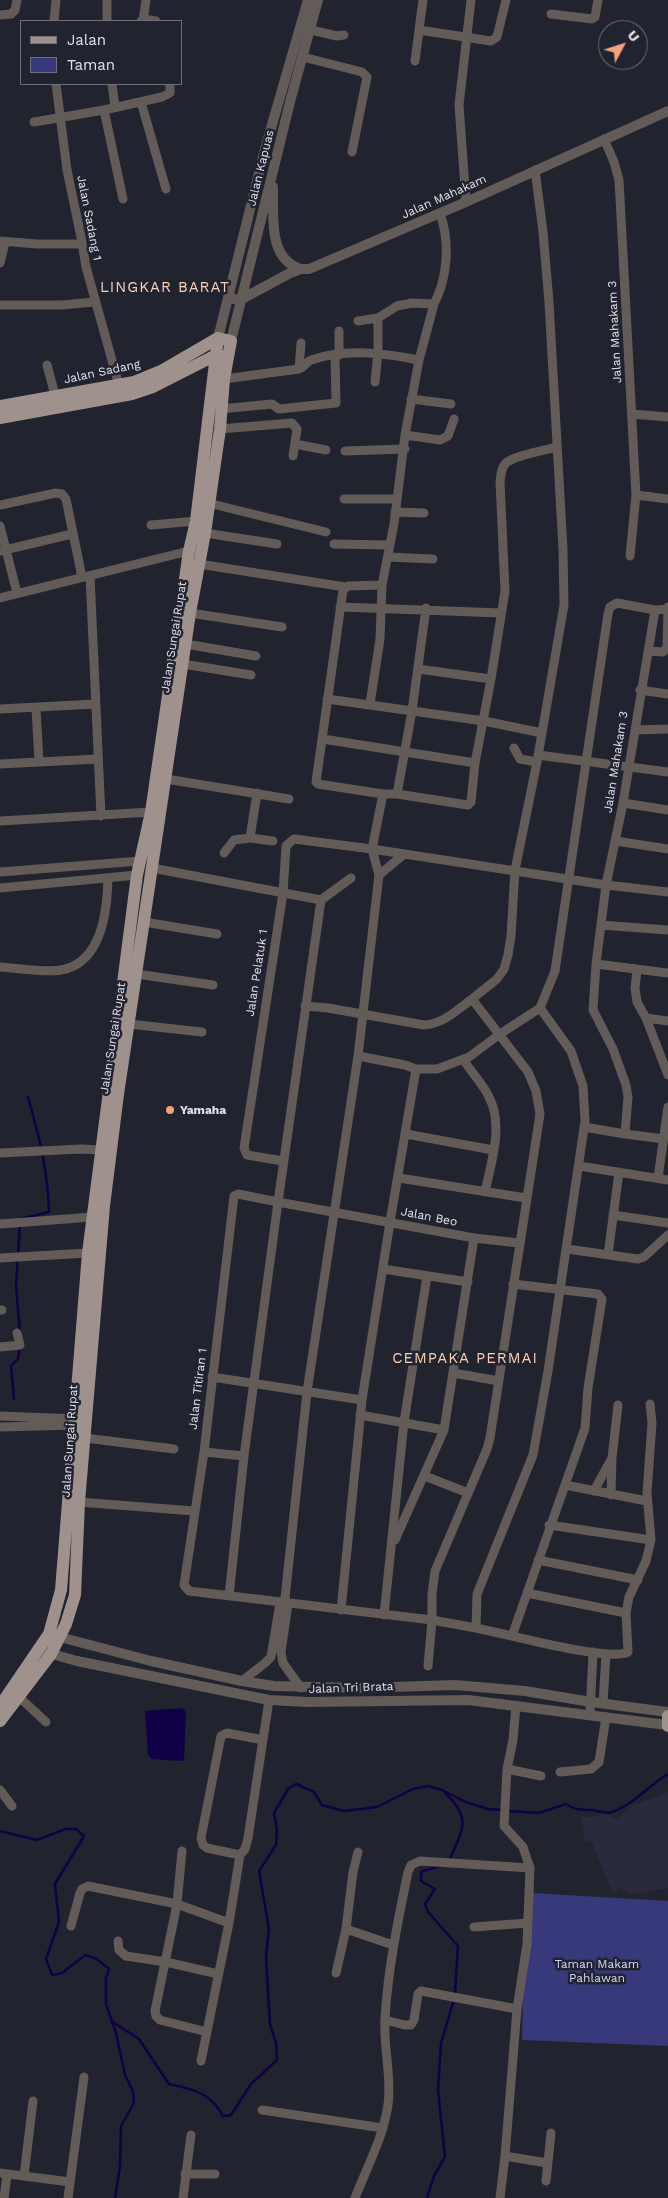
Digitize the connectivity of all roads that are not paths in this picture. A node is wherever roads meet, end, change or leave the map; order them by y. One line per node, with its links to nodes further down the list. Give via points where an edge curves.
1 (17, 0): 12 (street, via 15,10)
2 (56, 0): 13 (street)
3 (107, 0): 14 (street)
4 (146, 0): 15 (street)
5 (308, 0): 25 (street, Jalan Kapuas)
6 (318, 0): 16 (street, Jalan Kapuas)
7 (423, 0): 17 (street)
8 (471, 0): 19 (street)
9 (506, 0): 19 (street, via 494,40)
10 (598, 0): 11 (street, via 592,19)
11 (551, 14)
12 (0, 15)
13 (54, 20)
14 (107, 20)
15 (142, 20)
16 (311, 30): 18 (street); 20 (street, Jalan Kapuas)
17 (419, 30): 19 (street); 21 (street)
18 (344, 35)
19 (467, 36): 38 (street, via 459,105)
20 (303, 57): 25 (street, Jalan Kapuas); 33 (street, via 362,72 367,77)
21 (415, 61)
22 (56, 85): 30 (street, Jalan Sadang 1)
23 (112, 85): 27 (street)
24 (170, 85): 26 (street, via 168,95)
25 (286, 96): 35 (street, Jalan Kapuas); 44 (street, Jalan Kapuas, via 265,149)
26 (141, 102): 27 (street); 36 (street)
27 (115, 107): 28 (street)
28 (104, 110): 30 (street); 37 (street)
29 (668, 111): 32 (street, Jalan Mahakam)
30 (60, 119): 31 (street); 41 (street, Jalan Sadang 1)
31 (34, 122)
32 (604, 139): 34 (street, Jalan Mahakam); 70 (street, Jalan Mahakam 3, via 619,180)
33 (352, 152)
34 (536, 170): 38 (street, Jalan Mahakam); 76 (street, via 548,292)
35 (273, 173): 43 (street, via 274,238 287,263); 45 (street, Jalan Kapuas)
36 (166, 189)
37 (123, 200)
38 (466, 202): 39 (street, Jalan Mahakam)
39 (440, 213): 43 (street, Jalan Mahakam); 47 (street, via 444,225 446,267 441,291)
40 (2, 242): 41 (street); 42 (street)
41 (82, 244): 46 (street, Jalan Sadang 1)
42 (0, 263)
43 (305, 269): 45 (street, Jalan Mahakam, via 265,292)
44 (229, 298): 45 (street); 52 (street, Jalan Kapuas)
45 (240, 300): 53 (street, Jalan Kapuas)
46 (94, 302): 48 (street); 63 (street, Jalan Sadang 1)
47 (434, 304): 49 (street, via 397,306); 58 (street)
48 (0, 305)
49 (378, 318): 50 (street); 55 (street)
50 (358, 321)
51 (339, 330): 56 (street)
52 (218, 338): 53 (main road); 57 (main road, Jalan Sungai Rupat); 63 (main road, Jalan Sadang, via 163,370 134,382)
53 (231, 341): 57 (main road, Jalan Sungai Rupat)
54 (301, 343): 60 (street)
55 (378, 352): 56 (street); 58 (street); 62 (street)
56 (337, 355): 60 (street, via 310,360); 69 (street, via 336,403 280,409 272,404)
57 (222, 356): 61 (main road, Jalan Sungai Rupat); 65 (main road, via 153,387); 89 (main road, Jalan Sungai Rupat)
58 (419, 360): 66 (street)
59 (47, 365): 64 (street)
60 (299, 369): 61 (street)
61 (224, 378): 69 (main road, Jalan Sungai Rupat)
62 (375, 382)
63 (119, 384): 64 (main road, Jalan Sadang); 65 (street, Jalan Sadang 1)
64 (55, 395): 68 (main road, Jalan Sadang)
65 (121, 397): 68 (main road)
66 (411, 399): 67 (street); 74 (street)
67 (451, 404)
68 (0, 407)
69 (221, 410): 73 (main road, Jalan Sungai Rupat)
70 (632, 414): 71 (street); 81 (street, Jalan Mahakam 3)
71 (668, 417)
72 (454, 419): 74 (street, via 448,436 440,440)
73 (220, 429): 75 (street, via 292,423 297,429); 85 (main road, Jalan Sungai Rupat)
74 (405, 435): 77 (street)
75 (295, 444): 78 (street); 80 (street)
76 (556, 448): 114 (street, via 512,460 501,472 505,591); 134 (street, via 564,605)
77 (405, 449): 79 (street); 83 (street)
78 (326, 450)
79 (345, 451)
80 (293, 456)
81 (636, 494): 84 (street); 100 (street, Jalan Mahakam 3)
82 (344, 499): 83 (street)
83 (397, 499): 87 (street)
84 (668, 499)
85 (208, 503): 92 (street); 93 (main road, Jalan Sungai Rupat)
86 (0, 505): 94 (street, via 62,494 66,499)
87 (396, 512): 88 (street); 97 (street)
88 (424, 513)
89 (196, 521): 90 (street); 99 (main road, Jalan Sungai Rupat)
90 (150, 525)
91 (0, 526): 98 (street)
92 (326, 532)
93 (205, 533): 95 (street); 99 (main road, Jalan Sungai Rupat)
94 (72, 534): 98 (street); 103 (street)
95 (277, 544)
96 (334, 544): 97 (street)
97 (390, 545): 101 (street)
98 (2, 551): 106 (street)
99 (196, 556): 103 (street); 105 (street); 113 (main road, Jalan Sungai Rupat); 135 (main road, Jalan Sungai Rupat)
100 (630, 556)
101 (388, 557): 102 (street); 104 (street)
102 (433, 559)
103 (86, 576): 106 (street); 126 (street)
104 (382, 586): 105 (street); 109 (street)
105 (345, 587): 108 (street)
106 (17, 593): 107 (street)
107 (0, 598)
108 (340, 607): 109 (street); 125 (street)
109 (381, 608): 110 (street); 127 (street, via 380,639)
110 (426, 608): 114 (street); 120 (street)
111 (668, 608): 112 (street); 117 (street, via 667,648 662,652)
112 (655, 610): 117 (street, Jalan Mahakam 3); 141 (street, via 617,603 610,607)
113 (190, 613): 115 (street); 116 (main road, Jalan Sungai Rupat)
114 (501, 613): 122 (street)
115 (282, 627)
116 (186, 644): 118 (street); 119 (main road, Jalan Sungai Rupat)
117 (648, 651): 123 (street, Jalan Mahakam 3)
118 (256, 656)
119 (183, 664): 121 (street); 135 (main road, Jalan Sungai Rupat)
120 (418, 669): 122 (street); 130 (street)
121 (251, 675)
122 (491, 679): 131 (street)
123 (640, 690): 124 (street); 133 (street, Jalan Mahakam 3)
124 (668, 694)
125 (327, 699): 127 (street); 136 (street)
126 (95, 704): 128 (street); 140 (street)
127 (370, 704): 130 (street)
128 (36, 708): 129 (street); 142 (street)
129 (0, 709)
130 (412, 711): 131 (street); 138 (street)
131 (484, 721): 134 (street); 143 (street)
132 (668, 729): 133 (street)
133 (635, 730): 145 (street, Jalan Mahakam 3)
134 (542, 733): 139 (street)
135 (168, 735): 147 (main road, Jalan Sungai Rupat); 154 (main road, Jalan Sungai Rupat)
136 (323, 739): 138 (street); 149 (street, via 317,783)
137 (514, 748): 139 (street, via 520,758)
138 (404, 752): 143 (street); 150 (street)
139 (538, 758): 141 (street); 166 (street)
140 (98, 759): 142 (street); 155 (street)
141 (587, 760): 145 (street); 172 (street)
142 (39, 762): 144 (street)
143 (475, 763): 150 (street, via 468,805)
144 (0, 764)
145 (628, 768): 146 (street); 152 (street, Jalan Mahakam 3)
146 (668, 772)
147 (166, 779): 148 (street); 165 (main road, Jalan Sungai Rupat)
148 (257, 793): 151 (street); 157 (street)
149 (382, 794): 150 (street); 160 (street)
150 (397, 794)
151 (289, 799)
152 (623, 803): 153 (street); 159 (street, Jalan Mahakam 3)
153 (668, 810)
154 (151, 812): 155 (street); 164 (main road, Jalan Sungai Rupat)
155 (101, 816): 156 (street)
156 (0, 821)
157 (250, 838): 158 (street); 162 (street, via 234,840)
158 (274, 841)
159 (616, 841): 161 (street); 173 (street, Jalan Mahakam 3)
160 (372, 849): 163 (street); 168 (street); 176 (street, Jalan Pelatuk 1, via 289,841)
161 (668, 849)
162 (224, 853)
163 (403, 855): 166 (street); 168 (street)
164 (140, 861): 167 (street); 169 (main road, Jalan Sungai Rupat)
165 (152, 868): 176 (street); 178 (main road, Jalan Sungai Rupat)
166 (515, 870): 172 (street); 188 (street, via 511,936 504,969 497,979)
167 (0, 872)
168 (379, 875): 191 (street)
169 (137, 876): 171 (street); 207 (main road, Jalan Sungai Rupat)
170 (351, 878): 177 (street)
171 (108, 879): 174 (street); 183 (street, via 106,917 87,955 74,966 61,971)
172 (568, 880): 173 (street); 190 (street, via 555,972)
173 (606, 885): 175 (street); 179 (street, Jalan Mahakam 3)
174 (0, 888)
175 (668, 892)
176 (283, 893): 177 (street); 210 (street, Jalan Pelatuk 1, via 244,1148 247,1154)
177 (321, 900): 189 (street)
178 (144, 922): 181 (street); 186 (main road, Jalan Sungai Rupat)
179 (601, 925): 180 (street); 182 (street, Jalan Mahakam 3)
180 (668, 930)
181 (217, 934)
182 (596, 964): 184 (street); 205 (street, Jalan Mahakam 3, via 593,1010 613,1049 626,1086)
183 (0, 967)
184 (637, 970): 185 (street); 192 (street, via 637,1002)
185 (668, 973)
186 (136, 974): 187 (street); 194 (main road, Jalan Sungai Rupat)
187 (213, 985)
188 (472, 999): 191 (street, via 434,1025); 196 (street)
189 (305, 1006): 191 (street); 210 (street)
190 (540, 1008): 196 (street); 203 (street, via 571,1051 583,1086)
191 (363, 1015): 197 (street)
192 (646, 1018): 193 (street); 199 (street)
193 (668, 1021)
194 (129, 1024): 195 (street); 251 (main road, Jalan Sungai Rupat, via 102,1224)
195 (202, 1032)
196 (500, 1034): 198 (street); 218 (street, via 528,1072 540,1114)
197 (358, 1056): 200 (street); 220 (street)
198 (463, 1060): 200 (street); 208 (street, via 490,1097 496,1115)
199 (666, 1061): 201 (street)
200 (416, 1070): 204 (street)
201 (668, 1075)
202 (668, 1107): 206 (street)
203 (584, 1127): 205 (street); 211 (street)
204 (406, 1134): 208 (street); 213 (street)
205 (625, 1134): 206 (street)
206 (664, 1139): 214 (street)
207 (101, 1150): 209 (street); 222 (main road, Jalan Sungai Rupat)
208 (493, 1150): 216 (street)
209 (0, 1153)
210 (283, 1161): 219 (street)
211 (579, 1166): 212 (street); 229 (street)
212 (619, 1172): 214 (street); 221 (street)
213 (398, 1178): 216 (street); 223 (street)
214 (658, 1178): 215 (street)
215 (668, 1180)
216 (485, 1192): 218 (street)
217 (234, 1196): 219 (street, Jalan Beo, via 238,1194); 241 (street, Jalan Titiran 1)
218 (526, 1198): 228 (street)
219 (278, 1202): 220 (street, Jalan Beo); 243 (street)
220 (334, 1213): 223 (street, Jalan Beo); 244 (street)
221 (613, 1215): 224 (street); 231 (street)
222 (92, 1217): 225 (street); 230 (main road, Jalan Sungai Rupat)
223 (390, 1222): 227 (street, Jalan Beo); 233 (street)
224 (668, 1222)
225 (0, 1224)
226 (668, 1235): 231 (street, via 638,1259)
227 (474, 1238): 228 (street, Jalan Beo); 235 (street)
228 (519, 1243): 236 (street)
229 (567, 1249): 231 (street); 237 (street)
230 (88, 1254): 232 (street); 251 (main road, Jalan Sungai Rupat)
231 (608, 1255)
232 (0, 1258)
233 (383, 1268): 234 (street); 245 (street)
234 (427, 1276): 235 (street); 250 (street)
235 (468, 1282): 240 (street)
236 (513, 1284): 237 (street); 242 (street)
237 (560, 1289): 259 (street, via 598,1294 602,1299 585,1428); 278 (street, via 532,1455 477,1594)
238 (17, 1333): 239 (street, via 20,1345)
239 (0, 1347)
240 (453, 1374): 242 (street); 253 (street)
241 (212, 1377): 243 (street); 255 (street, Jalan Titiran 1)
242 (499, 1380): 261 (street, via 488,1449)
243 (253, 1384): 244 (street); 256 (street)
244 (307, 1392): 245 (street); 273 (street)
245 (362, 1400): 248 (street)
246 (650, 1404): 263 (street, via 652,1423)
247 (618, 1405): 257 (street)
248 (360, 1415): 250 (street); 274 (street)
249 (0, 1416): 251 (street)
250 (404, 1422): 253 (street); 268 (street)
251 (81, 1425): 252 (street); 254 (street); 264 (main road, Jalan Sungai Rupat); 279 (main road, Jalan Sungai Rupat)
252 (0, 1427)
253 (444, 1430): 258 (street)
254 (174, 1450)
255 (204, 1452): 256 (street); 265 (street, Jalan Titiran 1)
256 (244, 1456): 272 (street)
257 (612, 1458): 260 (street); 262 (street)
258 (425, 1476): 261 (street); 268 (street)
259 (565, 1485): 260 (street); 266 (street)
260 (594, 1491): 262 (street)
261 (468, 1494): 277 (street, via 435,1570)
262 (611, 1494): 263 (street)
263 (647, 1501): 267 (street)
264 (79, 1502): 265 (street); 279 (main road, Jalan Sungai Rupat, via 75,1595)
265 (194, 1511): 272 (street, Jalan Titiran 1, via 184,1585 189,1591)
266 (549, 1526): 267 (street); 269 (street)
267 (651, 1540): 270 (street)
268 (393, 1545): 276 (street)
269 (538, 1560): 270 (street); 271 (street)
270 (638, 1580): 275 (street)
271 (527, 1593): 275 (street); 280 (street)
272 (229, 1596): 273 (street)
273 (284, 1602): 274 (street); 288 (street, via 270,1657); 289 (street, via 283,1663)
274 (341, 1610): 276 (street)
275 (626, 1614): 284 (street, via 628,1652)
276 (384, 1615): 277 (street)
277 (432, 1620): 278 (street); 285 (street)
278 (476, 1628): 280 (street)
279 (55, 1636): 281 (main road, Jalan Sungai Rupat); 283 (main road, Jalan Sungai Rupat); 286 (street, Jalan Tri Brata)
280 (512, 1636): 282 (street)
281 (39, 1650): 283 (street, Jalan Tri Brata); 291 (main road, Jalan Sungai Rupat)
282 (593, 1652): 284 (street); 294 (street)
283 (51, 1654): 287 (street, Jalan Tri Brata); 291 (main road, Jalan Sungai Rupat)
284 (606, 1655): 295 (street)
285 (428, 1666)
286 (181, 1667): 287 (street); 288 (street, Jalan Tri Brata)
287 (178, 1680): 292 (street, Jalan Tri Brata)
288 (242, 1681): 289 (street, Jalan Tri Brata)
289 (301, 1688): 290 (street, Jalan Tri Brata)
290 (360, 1688): 293 (street); 294 (street, Jalan Tri Brata, via 455,1685 525,1691)
291 (9, 1698): 301 (main road, Jalan Sungai Rupat); 302 (street)
292 (269, 1700): 293 (street, Jalan Tri Brata); 304 (street)
293 (359, 1701): 296 (street, Jalan Tri Brata, via 468,1700)
294 (590, 1702): 295 (street, Jalan Tri Brata); 298 (street)
295 (602, 1703): 297 (street, Jalan Tri Brata)
296 (516, 1706): 298 (street, Jalan Tri Brata); 305 (street)
297 (668, 1712)
298 (590, 1715): 300 (street, Jalan Tri Brata)
299 (668, 1716): 303 (main road)
300 (606, 1717): 303 (street, Jalan Tri Brata); 306 (street, via 599,1762 591,1770)
301 (0, 1721)
302 (46, 1722)
303 (668, 1726)
304 (263, 1740): 312 (street, via 248,1838); 312 (street, via 224,1733 219,1745 201,1838 207,1848)
305 (507, 1769): 307 (street); 313 (street, via 504,1826 523,1847)
306 (560, 1772)
307 (541, 1776)
308 (0, 1790): 309 (street)
309 (12, 1806)
310 (182, 1851): 314 (street)
311 (358, 1852): 319 (street)
312 (240, 1855): 315 (street)
313 (530, 1868): 316 (street); 321 (street, via 415,1863 408,1872)
314 (177, 1904): 315 (street); 317 (street, via 88,1886 82,1889); 322 (street)
315 (229, 1923): 324 (street)
316 (527, 1923): 318 (street); 325 (street)
317 (71, 1926)
318 (474, 1927)
319 (346, 1929): 321 (street); 323 (street)
320 (118, 1941): 322 (street, via 119,1950 126,1956)
321 (393, 1945): 326 (street)
322 (166, 1962): 324 (street); 327 (street, via 156,2016 160,2020)
323 (336, 1973)
324 (218, 1974): 327 (street)
325 (517, 2009): 326 (street, via 421,1991 411,2025); 335 (street)
326 (385, 2020): 332 (street, via 389,2072)
327 (207, 2032): 328 (street)
328 (201, 2061)
329 (84, 2077): 342 (street)
330 (34, 2101): 340 (street)
331 (262, 2110): 332 (street)
332 (383, 2128): 346 (street)
333 (551, 2133): 336 (street)
334 (191, 2135): 338 (street)
335 (506, 2156): 336 (street); 347 (street)
336 (547, 2163): 341 (street)
337 (4, 2174): 340 (street); 343 (street)
338 (185, 2174): 339 (street); 345 (street)
339 (215, 2174)
340 (24, 2176): 342 (street)
341 (546, 2180)
342 (70, 2182): 344 (street)
343 (4, 2198)
344 (68, 2198)
345 (183, 2198)
346 (355, 2198)
347 (500, 2198)

